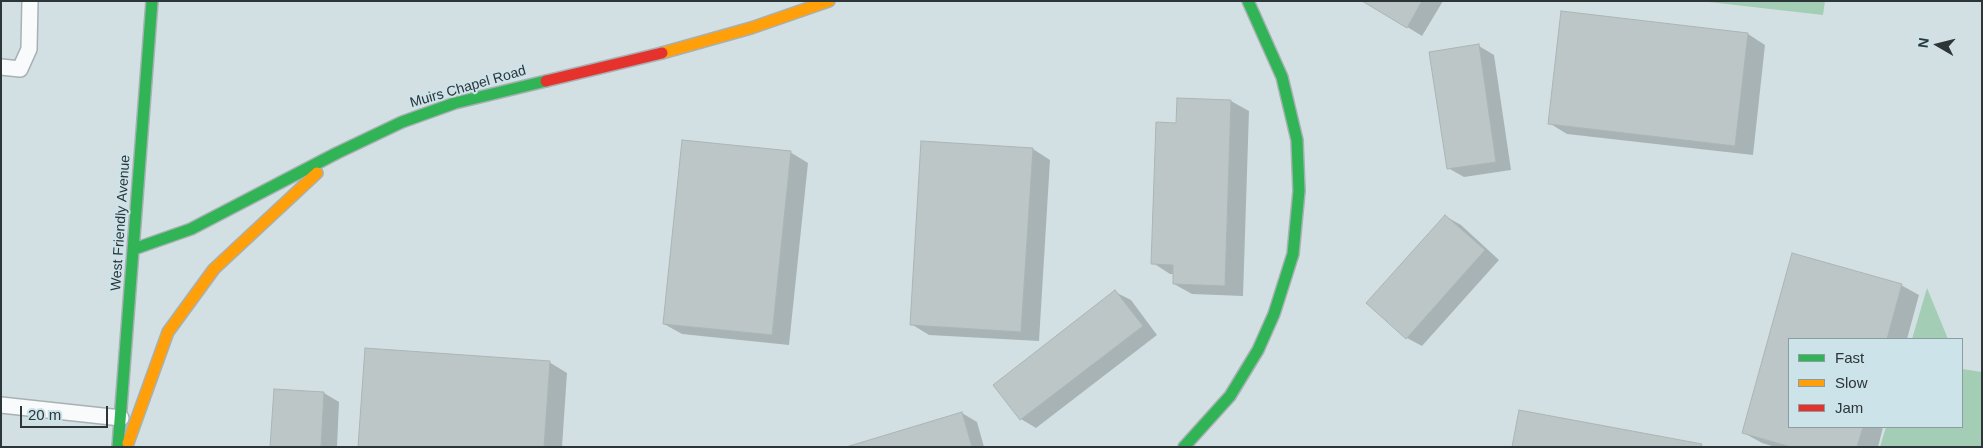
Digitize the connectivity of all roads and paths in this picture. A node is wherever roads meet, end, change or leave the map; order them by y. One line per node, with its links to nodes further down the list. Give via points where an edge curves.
1 (30, 1): 5 (lane, via 28,49 20,69)
2 (152, 1): 7 (main road, West Friendly Avenue)
3 (828, 1): 6 (main road, Muirs Chapel Road, via 751,28 647,57 455,104 402,122)
4 (1248, 1): 12 (main road, via 1282,77 1297,140 1299,191 1294,244 1274,314 1258,350 1230,396)
5 (1, 67)
6 (337, 153): 7 (main road, Muirs Chapel Road, via 191,229); 11 (main road, via 214,269 168,332)
7 (134, 250): 9 (main road, West Friendly Avenue)
8 (1, 404): 9 (lane)
9 (121, 418): 10 (main road, West Friendly Avenue)
10 (118, 447)
11 (127, 447)
12 (1184, 447)

